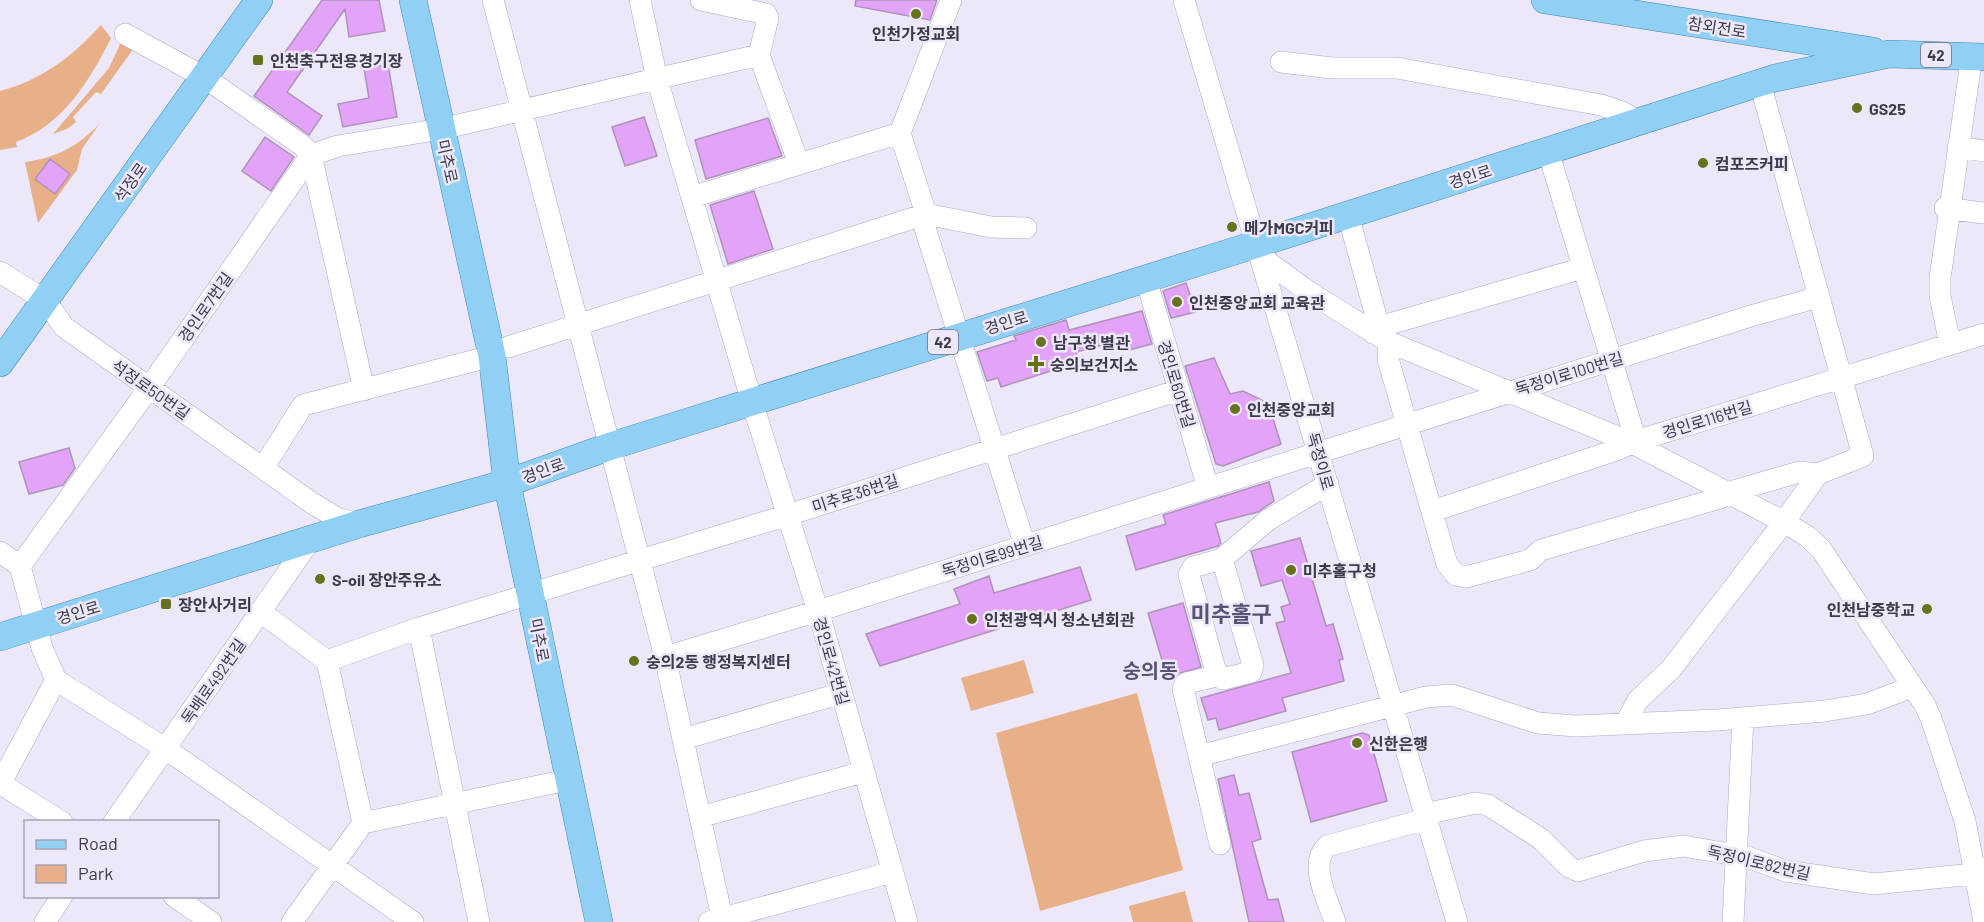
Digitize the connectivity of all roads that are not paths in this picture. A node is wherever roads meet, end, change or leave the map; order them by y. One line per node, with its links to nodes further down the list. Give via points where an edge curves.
1 (259, 0): 14 (main road, 석정로)
2 (413, 0): 19 (main road, 미추로)
3 (493, 0): 17 (street)
4 (640, 0): 15 (street, 경인로42번길)
5 (701, 0): 11 (street, via 766,14)
6 (951, 0): 20 (street)
7 (1184, 0): 32 (street, 독정이로)
8 (1545, 0): 10 (main road, 참외전로)
9 (125, 34): 14 (street)
10 (1889, 54): 12 (main road, 경인로 / 42); 16 (main road, 경인로 / 42)
11 (759, 55): 15 (street); 25 (street)
12 (1978, 56): 21 (street)
13 (1281, 62): 18 (street, via 1332,68 1397,68 1601,105)
14 (204, 77): 24 (street); 38 (main road, 석정로)
15 (657, 79): 17 (street); 26 (street, 경인로42번길)
16 (1760, 83): 18 (main road, 경인로 / 42); 37 (street)
17 (522, 110): 19 (street); 39 (street)
18 (1639, 122): 22 (main road, 경인로 / 42)
19 (441, 129): 24 (street); 44 (main road, 미추로)
20 (900, 133): 25 (street); 29 (street)
21 (1958, 147): 23 (street); 27 (street)
22 (1548, 151): 30 (main road, 경인로 / 42); 33 (street)
23 (1984, 151)
24 (311, 154): 48 (street, 경인로7번길); 49 (street)
25 (799, 164): 26 (street)
26 (692, 196): 35 (street, 경인로42번길)
27 (1947, 208): 28 (street); 43 (street, via 1940,296)
28 (1984, 213)
29 (926, 214): 31 (street, via 991,227); 35 (street); 42 (street, via 925,228)
30 (1348, 215): 32 (main road, 경인로 / 42); 40 (street)
31 (1026, 228)
32 (1258, 248): 36 (main road, 경인로 / 42); 40 (street, via 1269,263 1310,292); 57 (street, 독정이로)
33 (1583, 268): 40 (street); 45 (street)
34 (0, 272): 38 (street)
35 (716, 279): 39 (street); 52 (street, 경인로42번길)
36 (1146, 279): 42 (main road, 경인로 / 42); 50 (street, 경인로60번길)
37 (1820, 297): 45 (street, 독정이로100번길); 47 (street)
38 (46, 301): 46 (main road, 석정로); 48 (street, 석정로50번길, via 64,327)
39 (578, 323): 44 (street); 55 (street)
40 (1380, 334): 51 (street); 53 (street)
41 (1984, 334): 43 (street, 경인로116번길)
42 (960, 337): 52 (main road, 경인로 / 42); 56 (street)
43 (1950, 344): 47 (street, 경인로116번길)
44 (500, 352): 49 (street); 60 (main road, 미추로)
45 (1611, 360): 51 (street, 독정이로100번길); 54 (street)
46 (0, 363)
47 (1842, 377): 54 (street, 경인로116번길); 59 (street, via 1863,456)
48 (149, 388): 58 (street, 석정로50번길); 74 (street, 경인로7번길)
49 (364, 390): 58 (street, via 298,408)
50 (1179, 390): 56 (street, 미추로36번길); 62 (street, 경인로60번길)
51 (1507, 393): 53 (street, 독정이로100번길); 54 (street)
52 (752, 402): 55 (main road, 경인로 / 42); 66 (street, 경인로42번길)
53 (1407, 423): 57 (street, 독정이로100번길); 65 (street)
54 (1634, 442): 63 (street); 65 (street, 경인로116번길)
55 (611, 446): 60 (main road, 경인로 / 42); 72 (street)
56 (995, 449): 66 (street, 미추로36번길); 70 (street)
57 (1318, 451): 61 (street, 독정이로); 62 (street, 독정이로99번길)
58 (263, 468): 64 (street, 석정로50번길)
59 (1818, 474): 63 (street, via 1799,472); 67 (street)
60 (507, 483): 68 (main road, 경인로 / 42); 75 (main road, 미추로)
61 (1328, 484): 73 (street, via 1268,520); 87 (street, 독정이로)
62 (1208, 488): 70 (street, 독정이로99번길)
63 (1730, 492): 65 (street, via 1541,550 1530,560 1466,577 1456,575 1447,564); 67 (street)
64 (312, 503): 68 (street, 석정로50번길, via 337,518); 69 (street, 독배로492번길, via 315,526)
65 (1433, 510)
66 (788, 515): 72 (street, 미추로36번길); 76 (street, 경인로42번길)
67 (1784, 522): 85 (street, via 1821,549); 89 (street, via 1671,669 1638,700)
68 (359, 524): 69 (main road, 경인로 / 42)
69 (307, 541): 77 (street, 독배로492번길); 78 (main road, 경인로 / 42)
70 (1025, 546): 76 (street, 독정이로99번길)
71 (0, 552): 74 (street)
72 (639, 559): 75 (street, 미추로36번길); 81 (street)
73 (1222, 559): 83 (street, via 1193,567 1189,574); 83 (street, via 1254,665 1251,672 1223,679)
74 (20, 566): 78 (street)
75 (531, 595): 79 (street, 미추로36번길); 94 (main road, 미추로)
76 (818, 611): 81 (street, 독정이로99번길); 86 (street, 경인로42번길)
77 (261, 612): 82 (street); 91 (street, 독배로492번길)
78 (36, 625): 80 (main road, 경인로 / 42); 84 (street)
79 (418, 628): 82 (street, 미추로36번길); 96 (street)
80 (0, 637)
81 (665, 657): 90 (street)
82 (327, 661): 101 (street)
83 (1216, 676): 92 (street, via 1186,683 1183,689)
84 (56, 680): 91 (street); 95 (street)
85 (1912, 687): 88 (street, via 1867,704); 105 (street, via 1932,721)
86 (842, 693): 90 (street); 93 (street, 경인로42번길)
87 (1393, 705): 89 (street, via 1452,695 1538,723); 92 (street); 97 (street, 독정이로)
88 (1743, 717): 89 (street); 103 (street)
89 (1625, 724)
90 (683, 739): 98 (street)
91 (166, 749): 100 (street, 독배로492번길); 104 (street)
92 (1199, 756): 102 (street)
93 (863, 772): 98 (street); 106 (street, 경인로42번길)
94 (567, 780): 96 (street); 115 (main road, 미추로)
95 (0, 784): 99 (street)
96 (454, 802): 101 (street); 114 (street)
97 (1426, 817): 103 (street, 독정이로82번길, via 1476,803 1488,805 1541,839 1578,871 1644,850 1683,846); 117 (street, via 1327,846 1318,867); 118 (street, 독정이로)
98 (700, 818): 109 (street)
99 (59, 820)
100 (115, 820)
101 (363, 823): 104 (street)
102 (1221, 844)
103 (1738, 855): 105 (street, 독정이로82번길, via 1786,872 1874,884); 119 (street)
104 (332, 866): 112 (street); 113 (street)
105 (1979, 871): 120 (street)
106 (892, 872): 109 (street); 116 (street, 경인로42번길)
107 (61, 898): 110 (street)
108 (175, 898): 111 (street)
109 (718, 920)
110 (45, 922)
111 (211, 922)
112 (292, 922)
113 (413, 922)
114 (478, 922)
115 (599, 922)
116 (907, 922)
117 (1335, 922)
118 (1457, 922)
119 (1733, 922)
120 (1984, 922)

